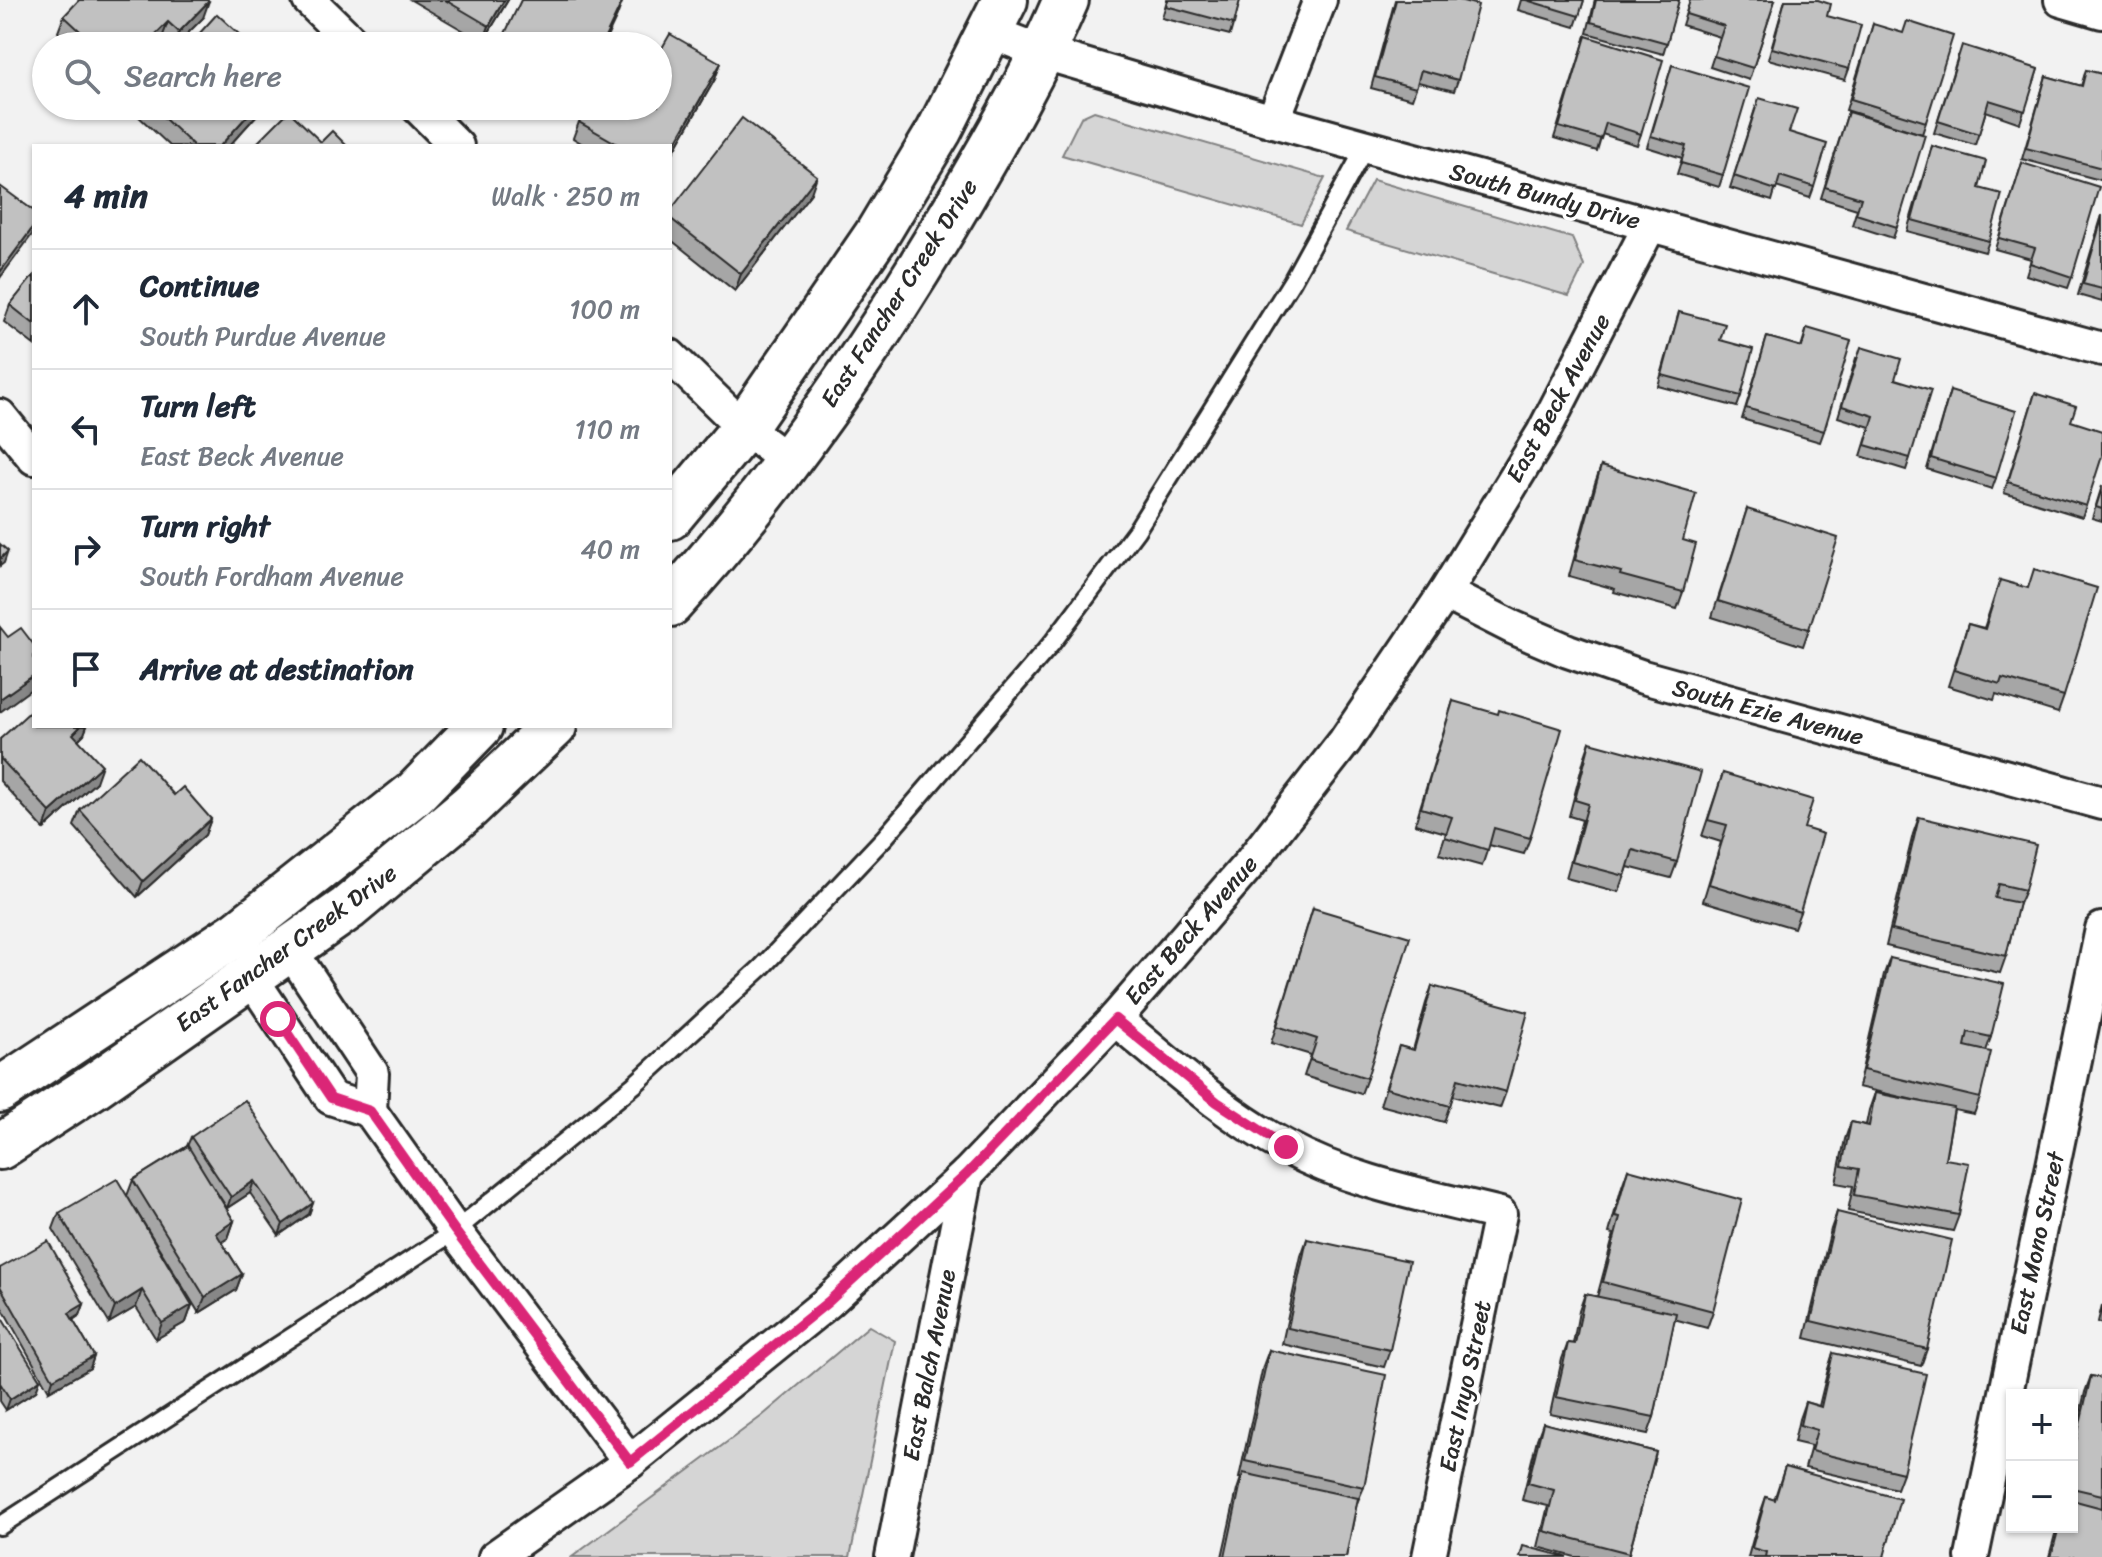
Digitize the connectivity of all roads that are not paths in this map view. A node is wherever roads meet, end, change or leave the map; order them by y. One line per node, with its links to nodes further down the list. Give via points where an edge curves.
1 (309, 0): 7 (street)
2 (1066, 0): 8 (street, East Fancher Creek Drive)
3 (1320, 0): 10 (street)
4 (2061, 0): 5 (street)
5 (2102, 12)
6 (998, 16): 8 (street, South Bundy Drive); 17 (street, via 939,131 876,236)
7 (342, 32)
8 (1044, 53): 10 (street, South Bundy Drive); 19 (street, East Fancher Creek Drive, via 922,265)
9 (431, 120): 11 (street)
10 (1273, 121): 12 (street, South Bundy Drive)
11 (455, 144)
12 (1366, 146): 13 (street, South Bundy Drive); 34 (lane, via 1292,281 1136,531 1052,643 885,837 761,968 634,1085)
13 (1650, 225): 14 (street, South Bundy Drive); 21 (street, East Beck Avenue, via 1543,433)
14 (2102, 349)
15 (672, 358): 17 (street)
16 (0, 416): 18 (street)
17 (744, 428): 19 (street); 20 (street)
18 (32, 456)
19 (788, 461): 22 (street, East Fancher Creek Drive)
20 (672, 515)
21 (1445, 593): 25 (street, South Ezie Avenue, via 1554,645 1643,677); 29 (street, East Beck Avenue, via 1326,765 1250,863)
22 (672, 602)
23 (478, 728): 30 (street, East Fancher Creek Drive, via 415,793 239,932)
24 (552, 728): 27 (street, East Fancher Creek Drive, via 470,806 348,908)
25 (2102, 803)
26 (2102, 929): 40 (street, East Mono Street)
27 (289, 948): 28 (street, East Fancher Creek Drive); 31 (street, via 372,1073)
28 (250, 976): 31 (street, via 331,1098); 32 (street, East Fancher Creek Drive)
29 (1115, 1019): 33 (street, East Beck Avenue); 39 (street, East Inyo Street, via 1217,1102 1286,1147 1360,1179 1500,1214)
30 (0, 1090)
31 (370, 1111): 34 (street)
32 (0, 1147)
33 (967, 1174): 35 (street, East Beck Avenue, via 828,1302); 38 (street, East Balch Avenue)
34 (455, 1231): 35 (street); 36 (lane)
35 (630, 1462): 37 (street, East Beck Avenue)
36 (0, 1526)
37 (495, 1557)
38 (892, 1557)
39 (1429, 1557)
40 (1972, 1557)

